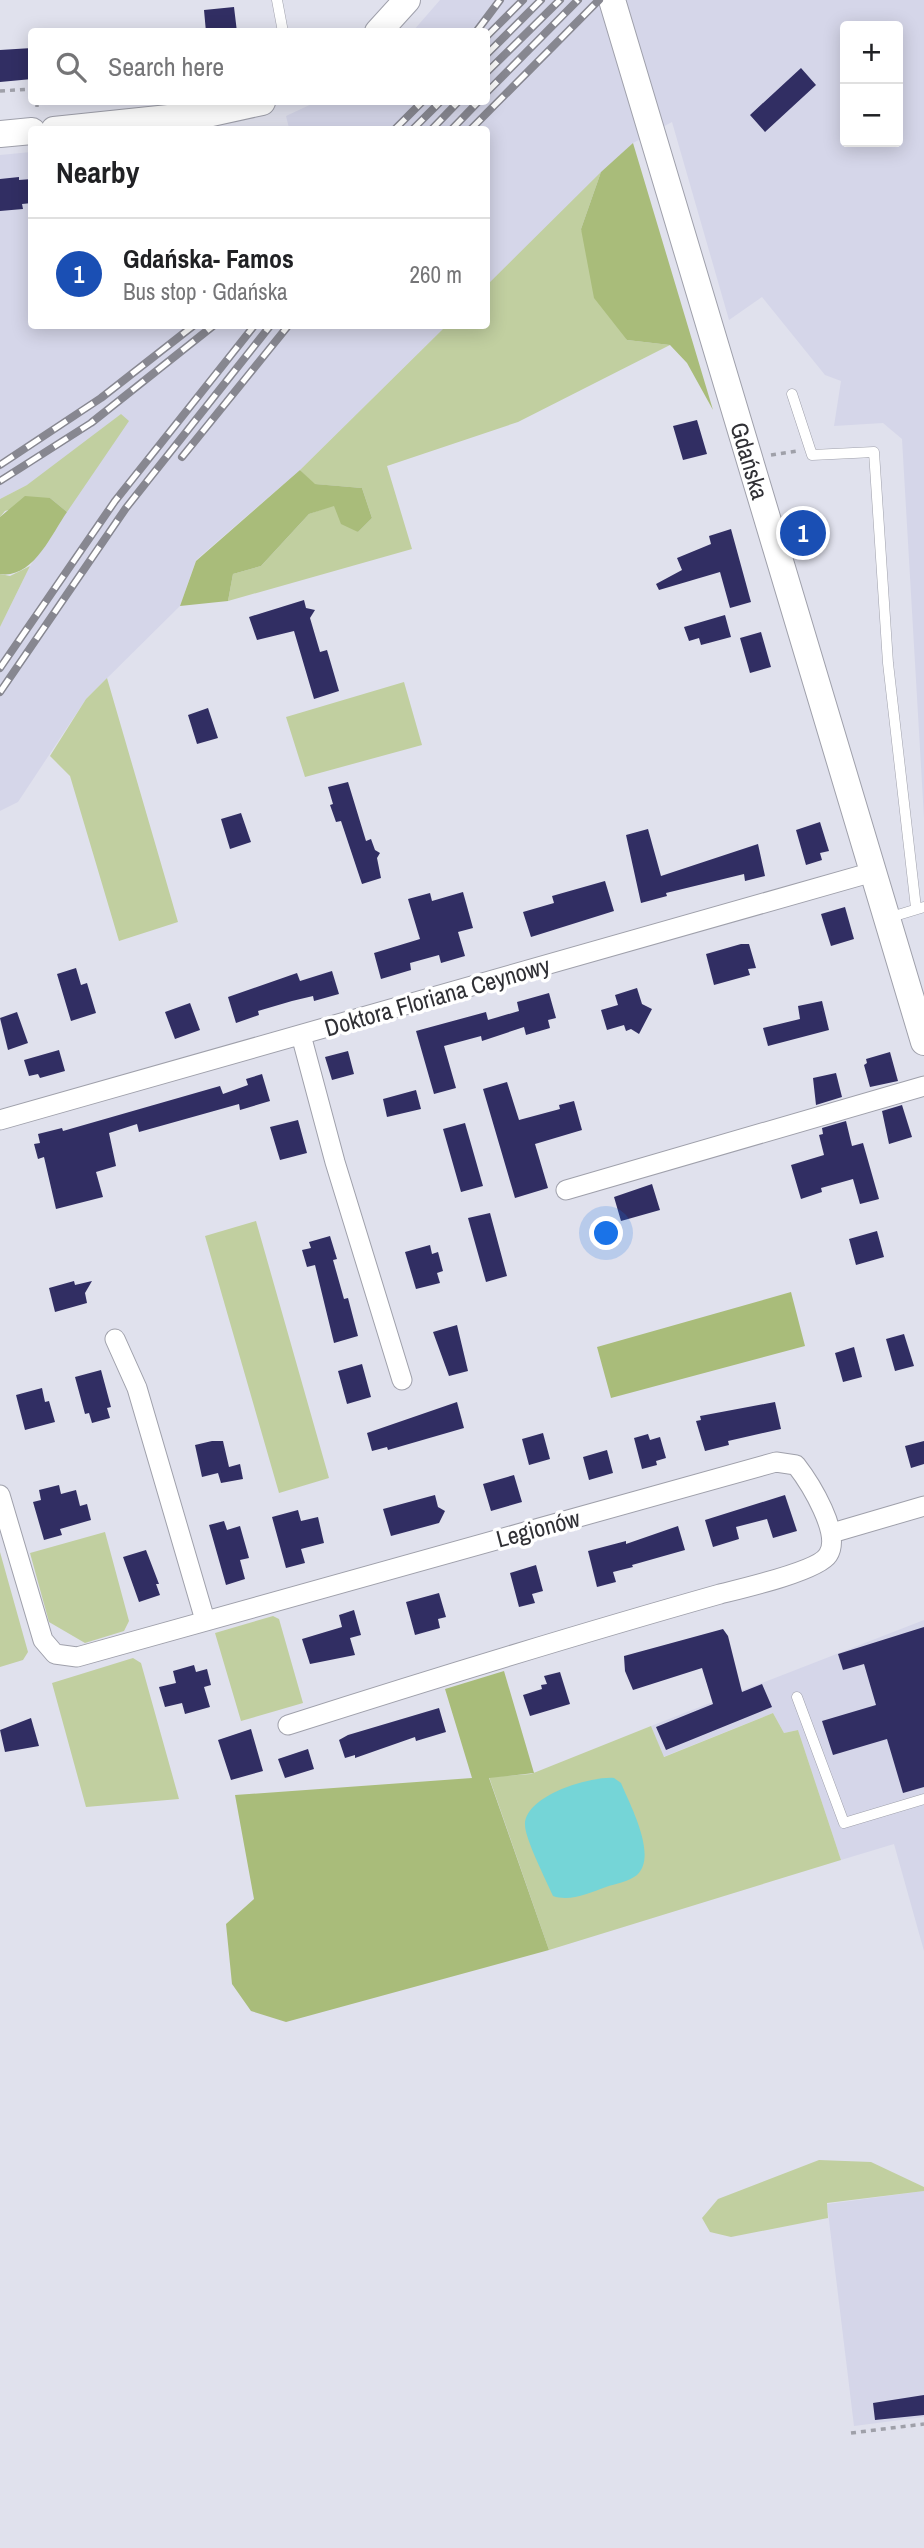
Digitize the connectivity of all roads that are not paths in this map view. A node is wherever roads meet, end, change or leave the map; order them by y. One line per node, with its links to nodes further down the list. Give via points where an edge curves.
1 (277, 0): 4 (lane)
2 (407, 0): 5 (main road)
3 (612, 0): 11 (main road, Gdańska)
4 (282, 28)
5 (382, 28)
6 (248, 105): 7 (main road)
7 (92, 126)
8 (28, 131): 9 (main road)
9 (0, 134)
10 (792, 394): 12 (lane, via 812,455 874,452 888,663)
11 (873, 872): 13 (main road, Gdańska); 14 (street, Doktora Floriana Ceynowy)
12 (920, 907): 13 (lane)
13 (887, 918): 15 (main road, Gdańska)
14 (301, 1035): 17 (street, Doktora Floriana Ceynowy); 20 (street)
15 (924, 1042)
16 (924, 1086): 18 (street)
17 (0, 1120)
18 (566, 1189)
19 (115, 1339): 24 (street, via 137,1388)
20 (402, 1380)
21 (0, 1495): 24 (street, Legionów, via 43,1640 55,1654 77,1657)
22 (924, 1506): 23 (street)
23 (832, 1533): 24 (street, Legionów, via 796,1465 776,1462); 26 (street, via 824,1561 786,1576 550,1641)
24 (205, 1620)
25 (797, 1697): 27 (lane, via 844,1824)
26 (288, 1725)
27 (924, 1800)

